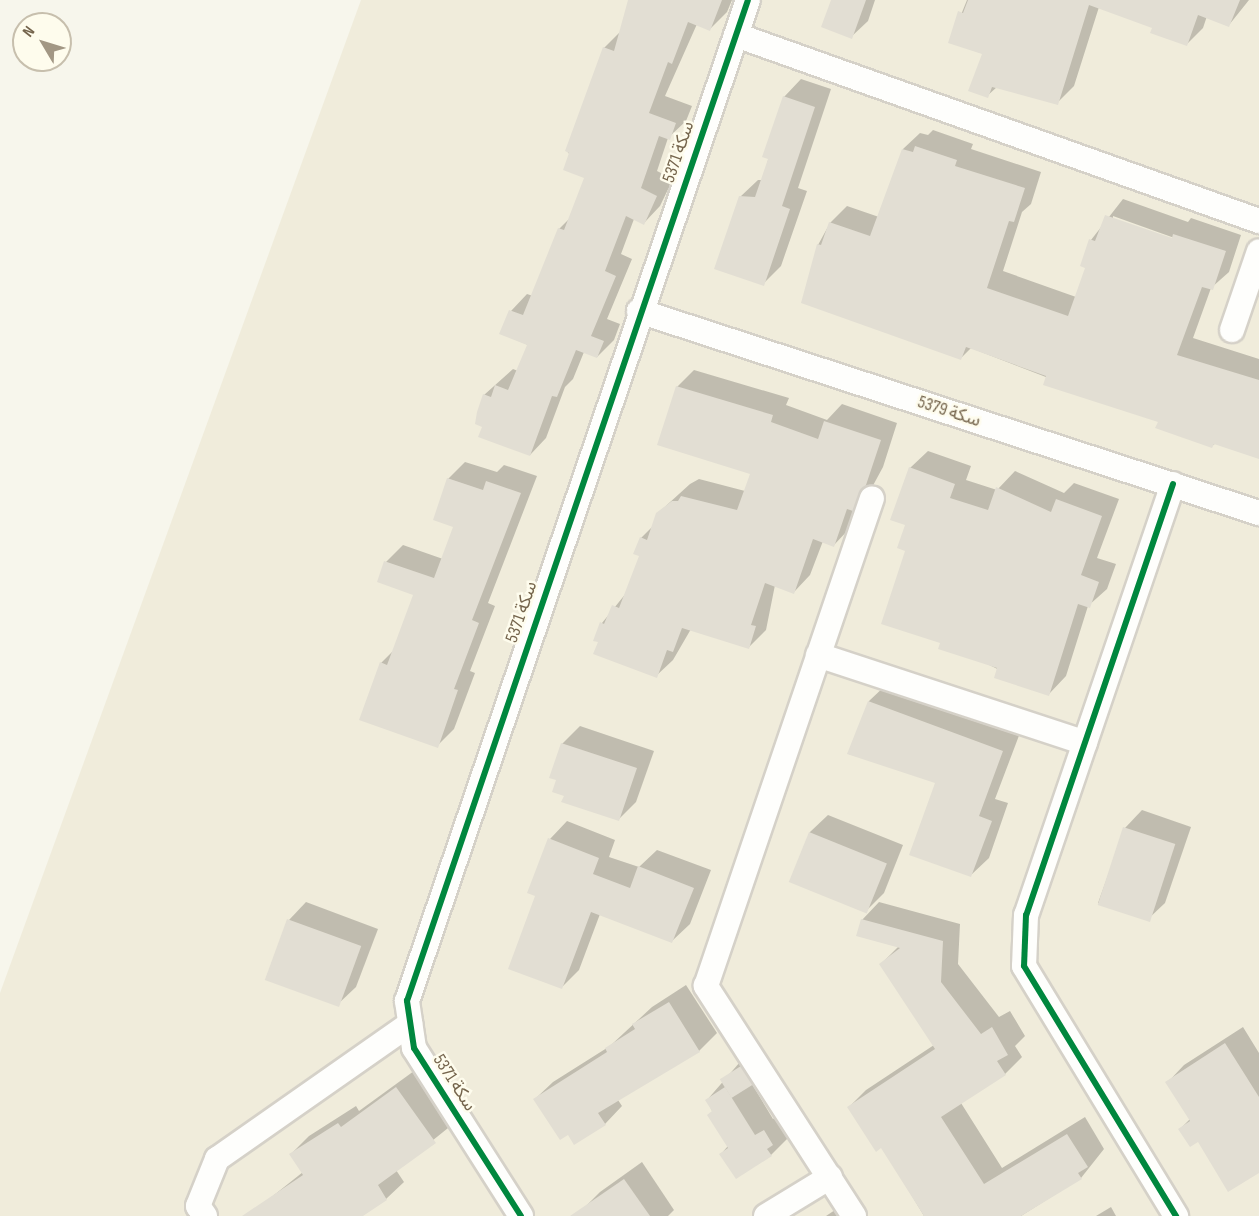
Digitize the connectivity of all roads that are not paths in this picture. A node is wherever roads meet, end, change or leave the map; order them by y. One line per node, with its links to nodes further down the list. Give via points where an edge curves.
1 (748, 0): 2 (street, سكة 5371)
2 (736, 35): 3 (street); 5 (street, سكة 5371)
3 (1259, 221)
4 (1259, 251): 6 (street)
5 (639, 311): 7 (street, سكة 5379); 12 (street, سكة 5371, via 407,1001)
6 (1232, 330)
7 (1173, 484): 9 (street, سكة 5379); 11 (street)
8 (872, 498): 10 (street)
9 (1259, 513)
10 (818, 656): 11 (street); 13 (street, via 706,986)
11 (1085, 743): 18 (street, via 1026,915 1024,966)
12 (410, 1024): 14 (street, via 217,1159 198,1206); 15 (street, سكة 5371, via 414,1048)
13 (830, 1177): 16 (street); 17 (street)
14 (205, 1216)
15 (521, 1216)
16 (766, 1216)
17 (854, 1216)
18 (1176, 1216)

